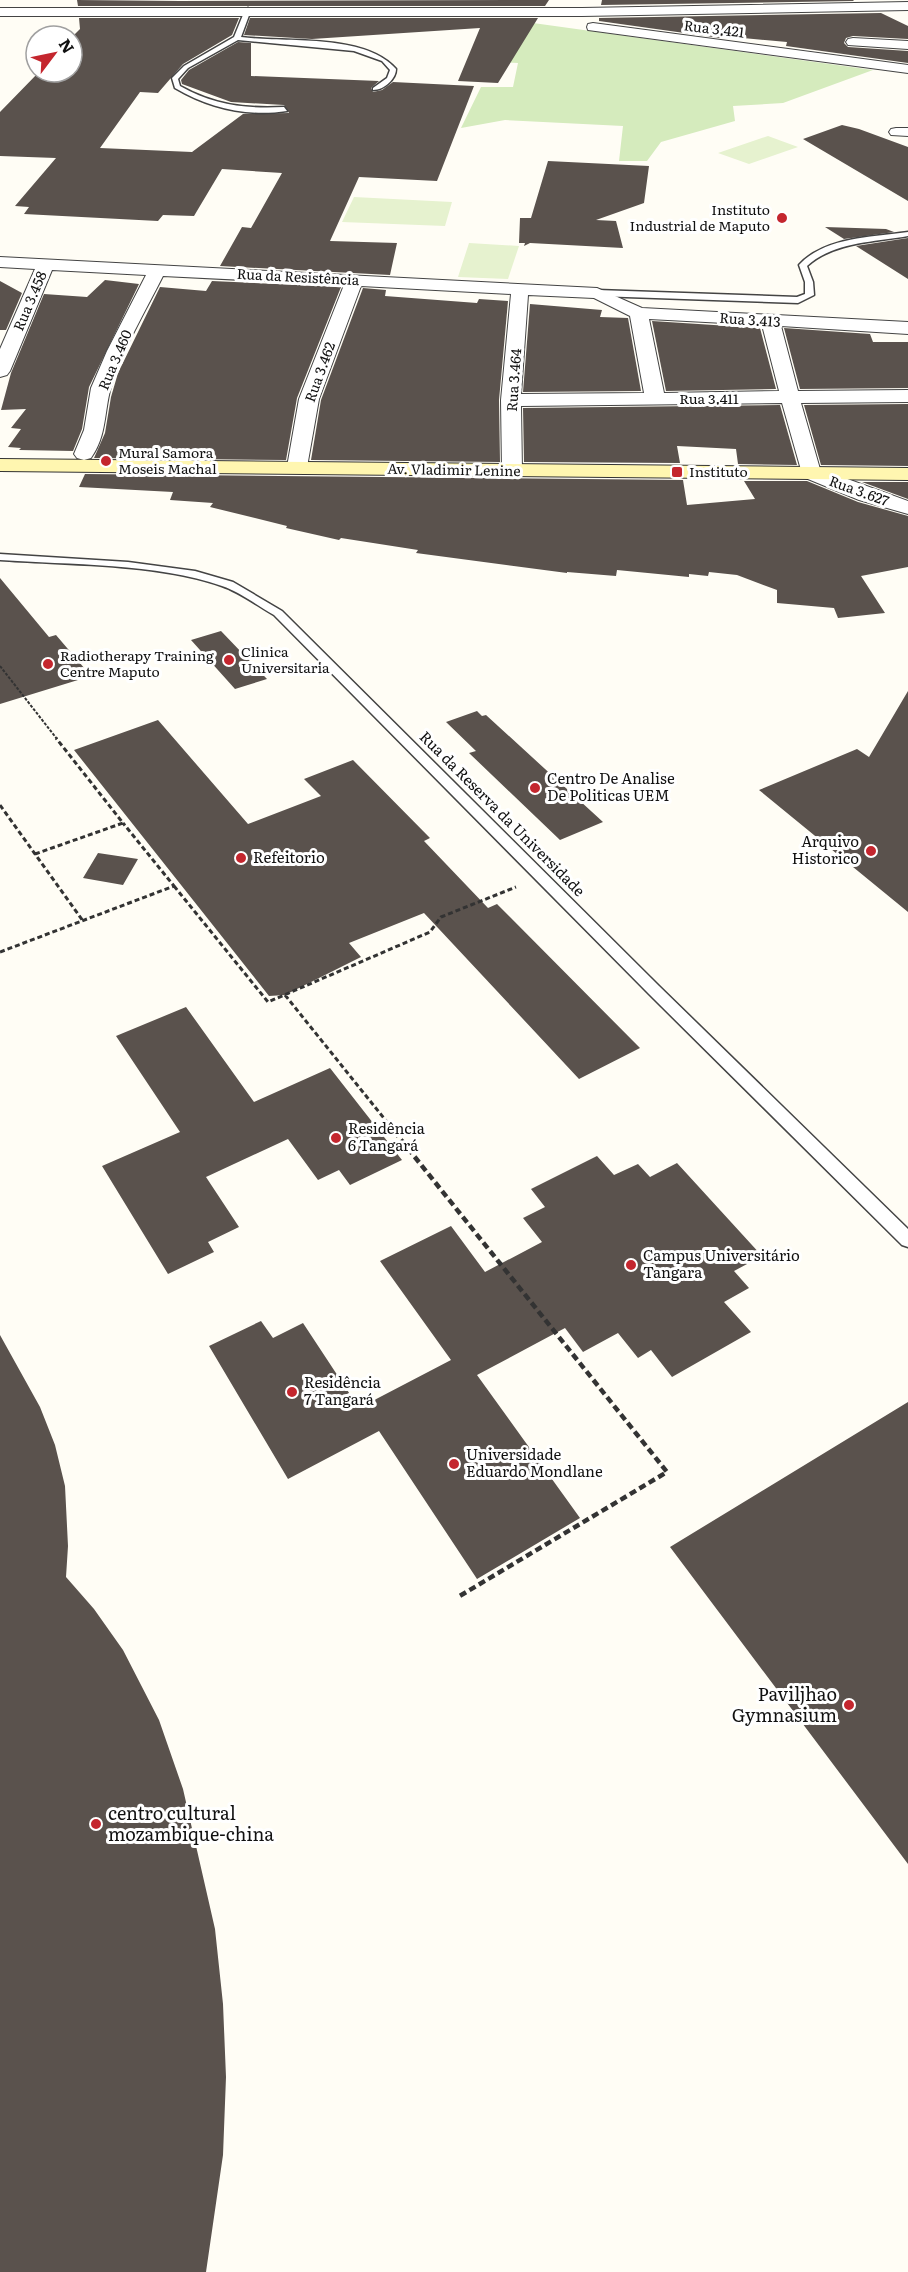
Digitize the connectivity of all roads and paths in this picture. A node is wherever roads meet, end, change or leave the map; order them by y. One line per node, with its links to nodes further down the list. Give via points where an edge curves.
1 (626, 0): 6 (street)
2 (118, 5): 3 (street, via 232,10); 4 (street)
3 (251, 5): 8 (street); 9 (lane)
4 (44, 6): 7 (street)
5 (908, 6): 6 (street)
6 (545, 7): 8 (street)
7 (0, 12)
8 (518, 12): 13 (street, Rua 3.421, via 622,32)
9 (237, 38): 15 (lane, via 367,51 394,70 390,79); 16 (lane, via 186,67 174,79 177,87 209,104 232,110)
10 (840, 41): 12 (street)
11 (821, 42): 13 (street)
12 (908, 45)
13 (823, 57): 14 (street, Rua 3.421)
14 (908, 69)
15 (375, 89)
16 (284, 109)
17 (908, 234): 23 (lane, via 844,246 808,258 803,265 810,295 798,300)
18 (0, 262): 19 (street, Rua da Resistência)
19 (46, 264): 20 (street, Rua da Resistência); 27 (street, Rua 3.458)
20 (157, 270): 21 (street, Rua da Resistência); 32 (street, Rua 3.460, via 101,388 94,430)
21 (355, 280): 22 (street, Rua da Resistência); 34 (street, Rua 3.462, via 309,399)
22 (520, 289): 23 (street, Rua da Resistência); 31 (street, Rua 3.464)
23 (597, 293): 24 (street, Rua 3.413)
24 (639, 313): 25 (street, Rua 3.413); 29 (street)
25 (771, 321): 26 (street, Rua 3.413); 30 (street)
26 (908, 328)
27 (0, 371)
28 (908, 396): 30 (street, Rua 3.411)
29 (655, 399): 30 (street, Rua 3.411); 31 (street, Rua 3.411)
30 (790, 399): 36 (street)
31 (511, 400): 35 (street, Rua 3.464)
32 (84, 454)
33 (0, 465): 34 (main road, Av. Vladimir Lenine)
34 (297, 467): 35 (main road, Av. Vladimir Lenine)
35 (512, 471): 36 (main road, Av. Vladimir Lenine)
36 (810, 473): 37 (main road, Av. Vladimir Lenine); 38 (street, Rua 3.627)
37 (908, 474)
38 (908, 508)
39 (0, 557): 44 (lane, Rua da Reserva da Universidade, via 128,565 195,574 229,584 255,598 278,613)
40 (0, 666): 42 (path)
41 (0, 805): 43 (path)
42 (123, 823): 43 (path); 45 (path)
43 (35, 854): 46 (path)
44 (541, 876): 48 (path, via 441,917 430,932); 49 (lane, Rua da Reserva da Universidade)
45 (174, 886): 46 (path); 48 (path, via 268,1002)
46 (83, 921): 47 (path)
47 (0, 952)
48 (285, 995): 50 (path, via 667,1472)
49 (908, 1240)
50 (458, 1597)

